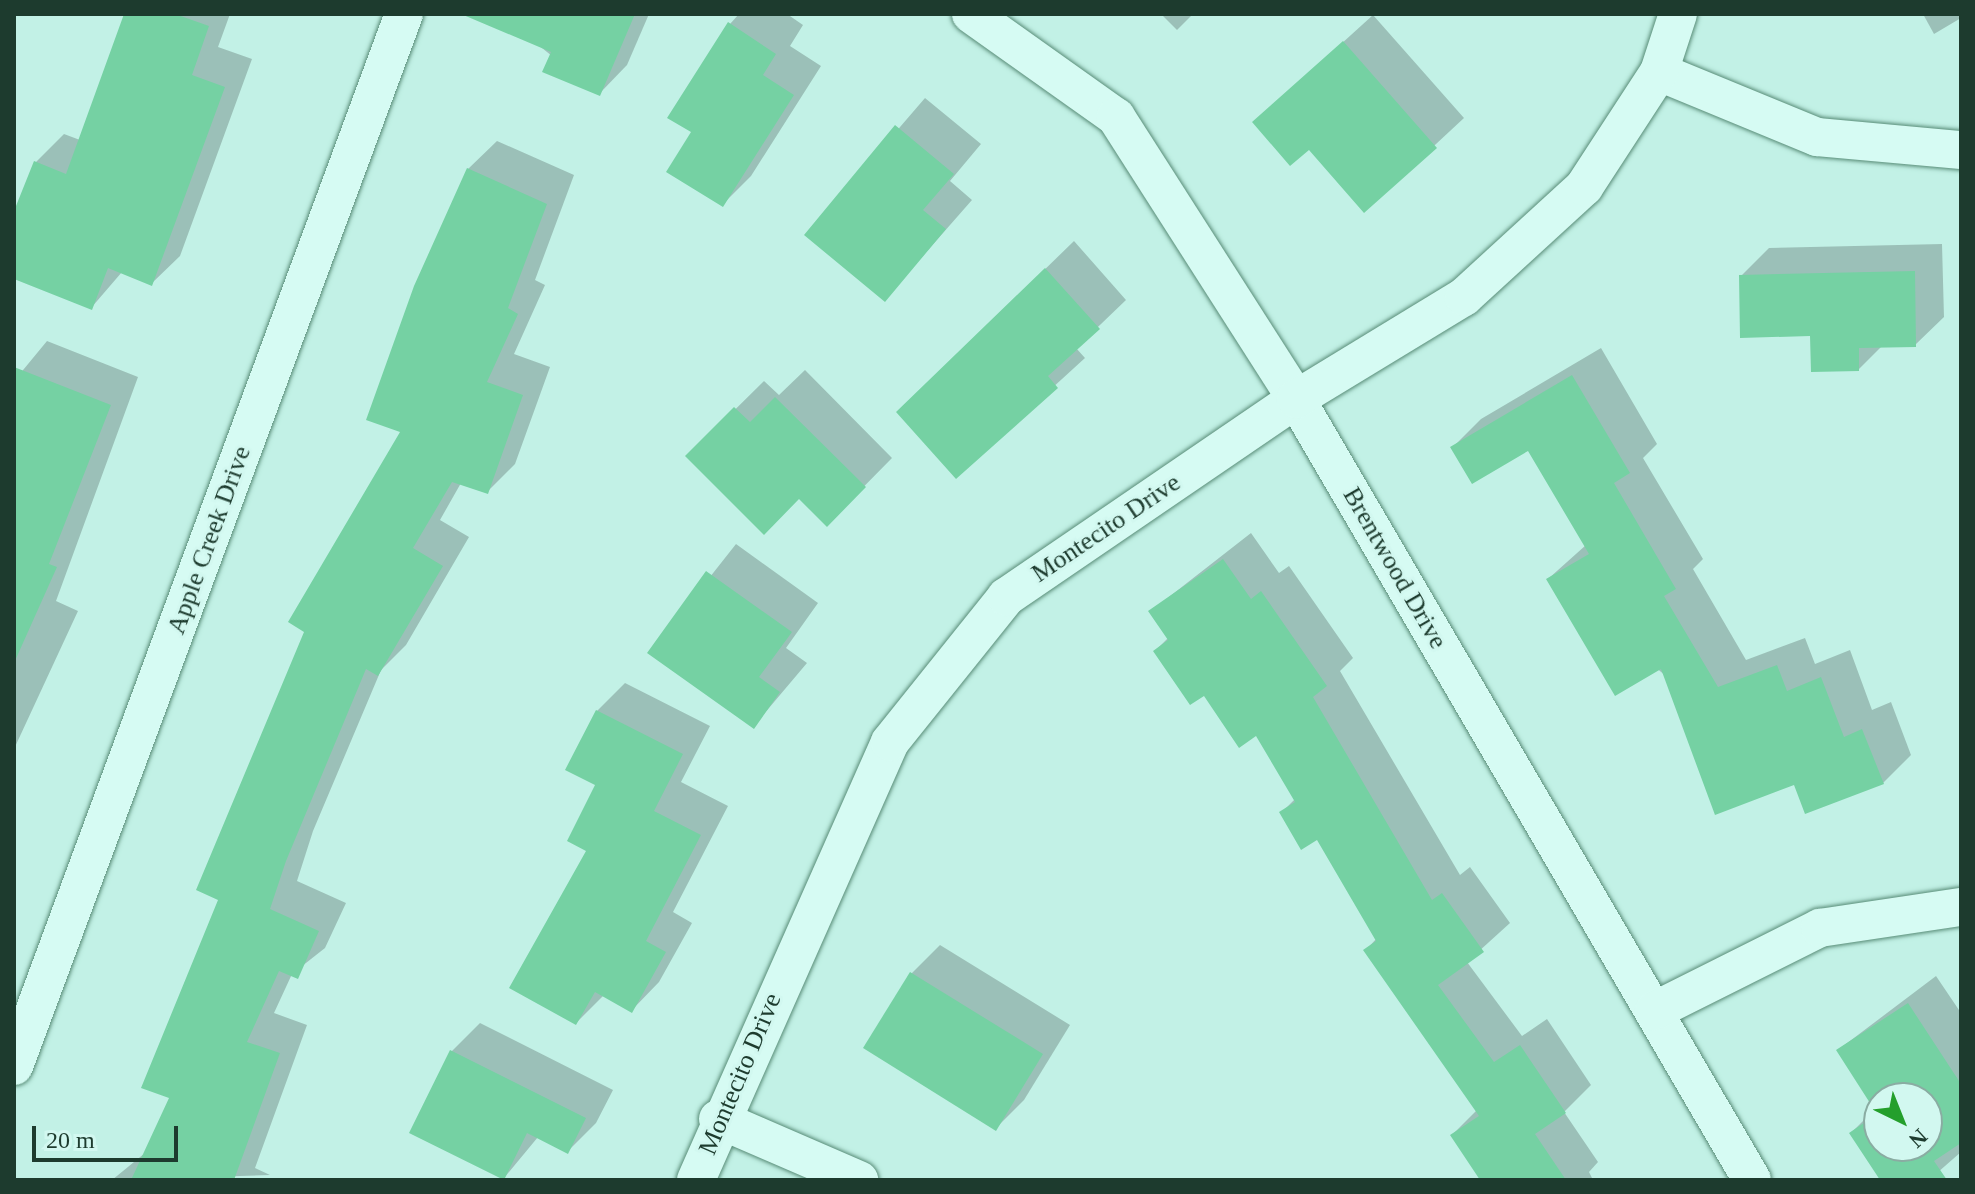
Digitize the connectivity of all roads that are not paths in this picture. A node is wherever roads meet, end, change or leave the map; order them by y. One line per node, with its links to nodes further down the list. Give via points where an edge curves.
1 (404, 14): 9 (street, Apple Creek Drive)
2 (971, 14): 6 (street, Brentwood Drive, via 1116,117)
3 (1678, 14): 4 (street, Montecito Drive)
4 (1659, 72): 5 (street, via 1817,137); 6 (street, Montecito Drive, via 1584,187 1464,297)
5 (1961, 150)
6 (1296, 399): 8 (street, Brentwood Drive); 10 (street, Montecito Drive, via 1006,597 890,742)
7 (1961, 907): 8 (street, via 1820,928)
8 (1654, 1011): 13 (street, Brentwood Drive)
9 (14, 1066)
10 (718, 1119): 11 (street, Montecito Drive); 12 (street)
11 (696, 1180)
12 (859, 1180)
13 (1752, 1180)

